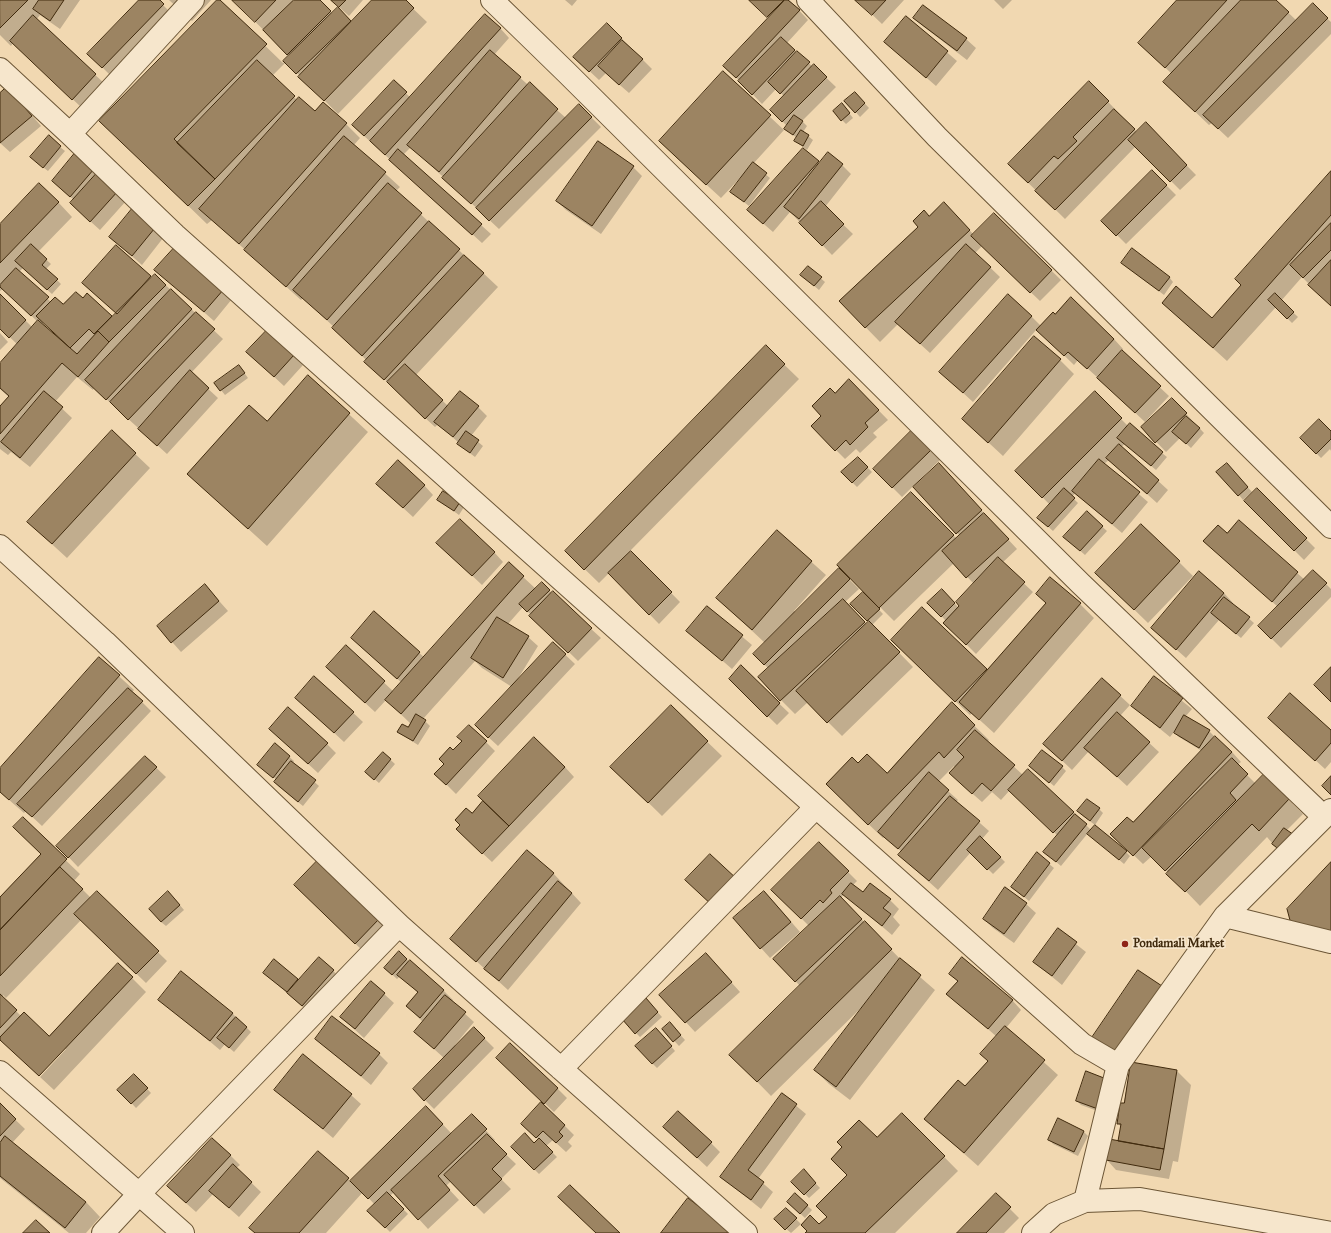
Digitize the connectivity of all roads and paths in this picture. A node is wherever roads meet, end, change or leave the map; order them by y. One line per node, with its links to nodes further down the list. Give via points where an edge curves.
1 (193, 0): 5 (street)
2 (492, 0): 9 (street, via 1081,584)
3 (808, 0): 6 (street, via 937,137)
4 (0, 69): 5 (street)
5 (70, 134): 8 (street, via 175,235)
6 (1331, 527)
7 (0, 546): 11 (street, via 105,642)
8 (816, 807): 13 (street, via 1082,1044); 14 (street)
9 (1328, 813): 10 (street)
10 (1225, 916): 12 (street); 13 (street)
11 (399, 925): 14 (street); 16 (street)
12 (1331, 942)
13 (1118, 1065): 17 (street)
14 (561, 1069): 20 (street)
15 (0, 1072): 16 (street)
16 (139, 1194): 18 (street); 19 (street)
17 (1085, 1201): 21 (street, via 1054,1214); 22 (street, via 1140,1199)
18 (103, 1233)
19 (183, 1233)
20 (746, 1233)
21 (1033, 1233)
22 (1331, 1233)

